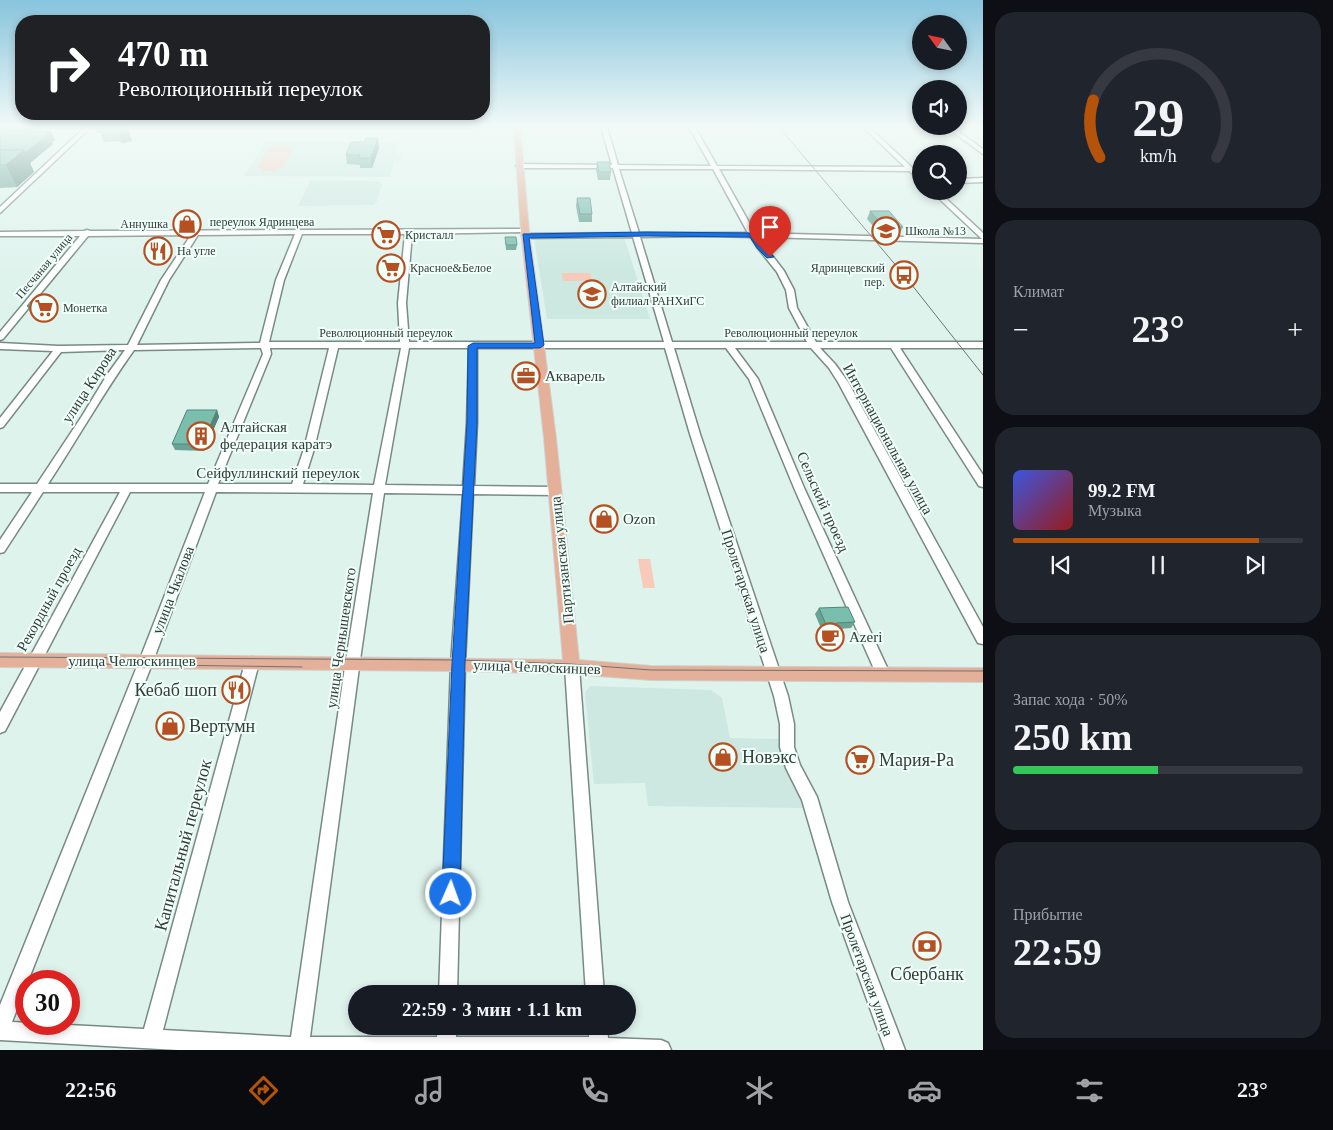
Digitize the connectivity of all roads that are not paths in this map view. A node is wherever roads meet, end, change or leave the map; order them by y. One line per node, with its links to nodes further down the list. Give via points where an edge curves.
1 (38, 176): 8 (street)
2 (520, 176): 14 (main road, Партизанская улица)
3 (619, 176): 15 (street, Пролетарская улица)
4 (720, 176): 16 (street, Интернациональная улица)
5 (983, 180): 6 (street)
6 (967, 181)
7 (944, 200): 17 (street)
8 (0, 212)
9 (409, 231): 12 (street, переулок Ядринцева); 14 (street, переулок Ядринцева); 30 (street, улица Чернышевского, via 403,276)
10 (87, 232): 11 (street, переулок Ядринцева); 13 (street, переулок Ядринцева); 19 (street, Песчаная улица)
11 (196, 233): 12 (street, переулок Ядринцева); 31 (street, улица Кирова, via 165,280)
12 (300, 233): 20 (street, улица Чкалова, via 280,280)
13 (0, 234)
14 (525, 234): 15 (street, переулок Ядринцева); 21 (main road, Партизанская улица)
15 (637, 235): 16 (street, переулок Ядринцева); 22 (street, Пролетарская улица)
16 (753, 235): 18 (street, переулок Ядринцева); 23 (street, Интернациональная улица, via 787,284 793,308)
17 (983, 237)
18 (983, 241)
19 (0, 337)
20 (264, 345): 27 (street, Революционный переулок); 31 (street, Революционный переулок); 35 (street, улица Чкалова, via 267,354)
21 (540, 345): 22 (street, Революционный переулок); 28 (street, Революционный переулок); 42 (main road, Партизанская улица)
22 (670, 345): 29 (street, Революционный переулок); 52 (street, Пролетарская улица, via 695,434)
23 (813, 345): 24 (street, Революционный переулок); 29 (street, Революционный переулок); 44 (street, Интернациональная улица, via 843,382)
24 (894, 345): 25 (street, Революционный переулок); 34 (street)
25 (983, 345)
26 (0, 346): 32 (street, Революционный переулок)
27 (334, 346): 30 (street, Революционный переулок); 39 (street)
28 (473, 346): 30 (street, Революционный переулок); 41 (street)
29 (729, 346): 53 (street, Сельский проезд, via 753,379)
30 (404, 347): 40 (street, улица Чернышевского)
31 (130, 348): 32 (street, Революционный переулок); 37 (street, улица Кирова)
32 (59, 349): 33 (street)
33 (0, 425)
34 (983, 483)
35 (212, 487): 38 (street, Сейфуллинский переулок); 39 (street, Сейфуллинский переулок); 47 (street, улица Чкалова)
36 (0, 488): 37 (street, Сейфуллинский переулок)
37 (40, 488): 38 (street, Сейфуллинский переулок); 43 (street, улица Кирова)
38 (127, 488): 46 (street, Рекордный проезд)
39 (296, 488): 40 (street, Сейфуллинский переулок)
40 (379, 489): 41 (street, Сейфуллинский переулок); 49 (street, улица Чернышевского)
41 (468, 489): 42 (street, Сейфуллинский переулок); 50 (street)
42 (555, 491): 51 (main road, Партизанская улица)
43 (0, 549)
44 (983, 639)
45 (0, 660): 46 (main road, улица Челюскинцев)
46 (35, 661): 47 (main road, улица Челюскинцев); 55 (street, Рекордный проезд)
47 (146, 661): 48 (main road, улица Челюскинцев); 58 (street, улица Чкалова)
48 (252, 663): 49 (main road, улица Челюскинцев); 61 (street, Капитальный переулок)
49 (353, 664): 50 (main road, улица Челюскинцев); 62 (street, улица Чернышевского)
50 (458, 664): 51 (main road, улица Челюскинцев); 56 (street)
51 (572, 667): 52 (main road, улица Челюскинцев, via 651,673); 57 (street, Партизанская улица)
52 (774, 674): 53 (main road, улица Челюскинцев); 66 (street, Пролетарская улица, via 787,724 787,747 792,768 809,797 840,902)
53 (883, 674): 54 (main road, улица Челюскинцев)
54 (983, 675)
55 (0, 726)
56 (448, 985)
57 (594, 985)
58 (0, 1030): 61 (street)
59 (447, 1035): 64 (street)
60 (598, 1035): 63 (street)
61 (151, 1038): 62 (street)
62 (300, 1048): 64 (street)
63 (599, 1048): 64 (street); 65 (street)
64 (446, 1049)
65 (661, 1050)
66 (894, 1050)

